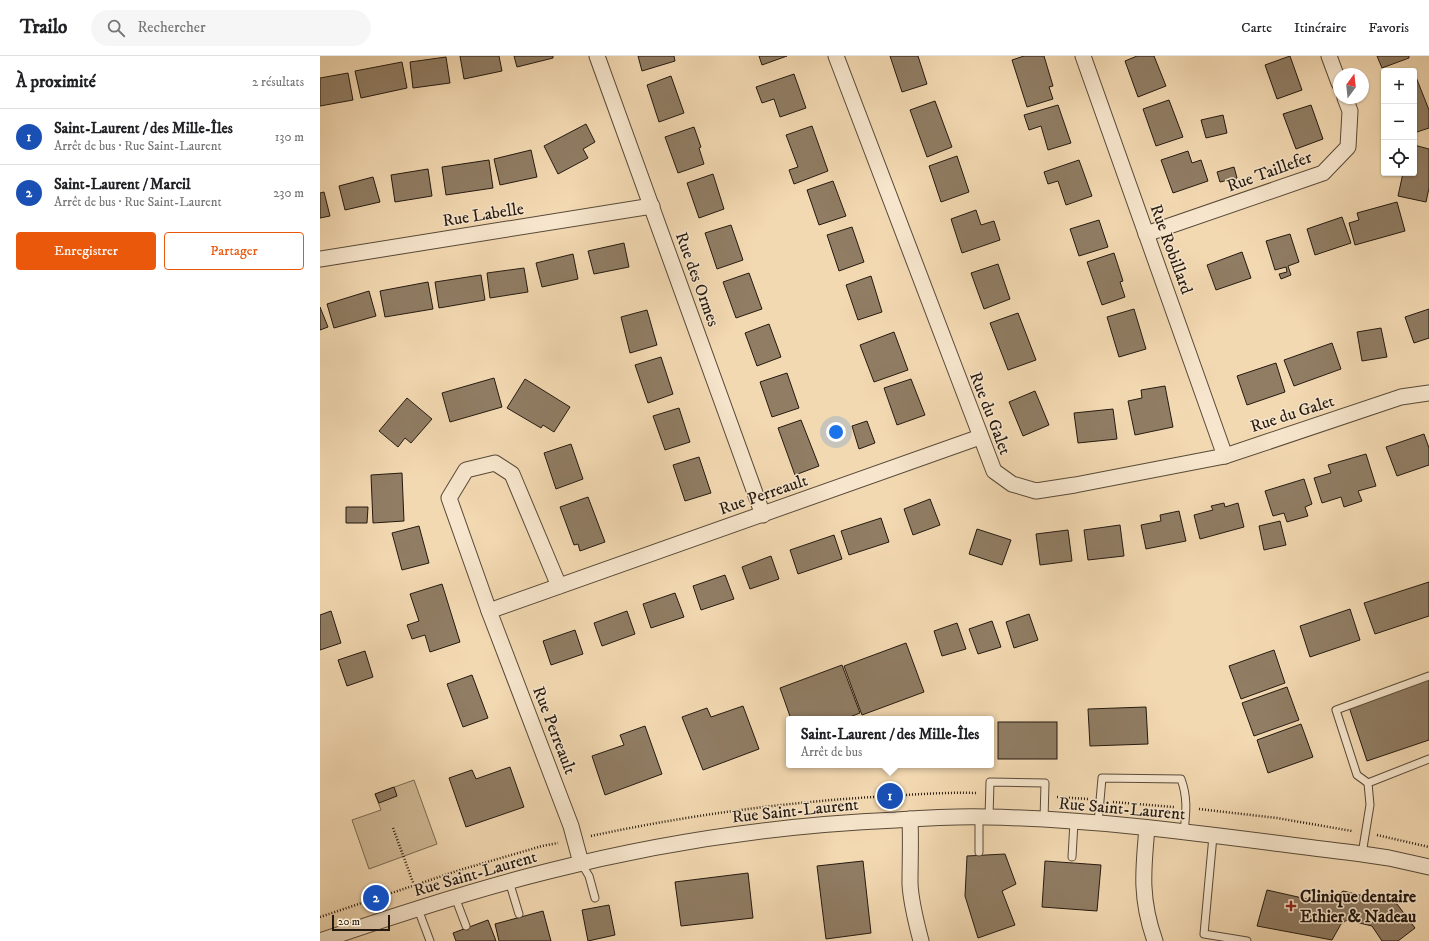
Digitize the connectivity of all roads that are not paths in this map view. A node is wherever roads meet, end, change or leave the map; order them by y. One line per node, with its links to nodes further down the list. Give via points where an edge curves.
1 (597, 56): 7 (street, Rue des Ormes)
2 (836, 56): 11 (street, Rue du Galet)
3 (1083, 56): 8 (street, Rue Robillard)
4 (1329, 56): 5 (street)
5 (1333, 68)
6 (1347, 104): 8 (street, Rue Taillefer, via 1350,111 1348,147 1323,173)
7 (652, 206): 9 (street, Rue Labelle); 13 (street, Rue des Ormes)
8 (1146, 234): 12 (street, Rue Robillard)
9 (320, 259)
10 (1429, 393): 12 (street, Rue du Galet, via 1401,397)
11 (980, 438): 12 (street, Rue du Galet, via 994,471 1012,484 1036,491); 13 (street, Rue Perreault)
12 (1225, 456)
13 (763, 515): 14 (street, Rue Perreault)
14 (559, 586): 15 (street, Rue Perreault); 15 (street, Rue Perreault, via 512,474 495,463 466,470 448,498)
15 (489, 611): 30 (street, Rue Perreault, via 571,826)
16 (1429, 676): 18 (lane, via 1336,710 1357,776)
17 (1429, 759): 18 (lane)
18 (1368, 783): 28 (lane, via 1370,805)
19 (984, 817): 20 (street, Rue Saint-Laurent); 21 (street, Rue Saint-Laurent); 21 (lane, via 990,782 1045,784); 27 (lane)
20 (910, 819): 30 (street, Rue Saint-Laurent, via 770,830); 41 (street, via 910,885)
21 (1044, 820): 22 (street, Rue Saint-Laurent)
22 (1074, 822): 23 (street, Rue Saint-Laurent); 29 (lane)
23 (1098, 823): 24 (street, Rue Saint-Laurent); 25 (lane, via 1102,778 1182,779 1186,792)
24 (1146, 828): 25 (street, Rue Saint-Laurent); 42 (street, via 1143,894)
25 (1184, 832): 26 (street, Rue Saint-Laurent)
26 (1213, 836): 28 (street, Rue Saint-Laurent); 43 (lane, via 1204,934)
27 (979, 852)
28 (1362, 854): 31 (street, Rue Saint-Laurent)
29 (1072, 857)
30 (581, 863): 32 (street, Rue Saint-Laurent); 34 (lane)
31 (1429, 867)
32 (509, 881): 33 (street, Rue Saint-Laurent); 36 (lane)
33 (456, 897): 35 (street, Rue Saint-Laurent); 37 (lane)
34 (595, 898)
35 (418, 909): 38 (street, Rue Saint-Laurent); 40 (lane)
36 (519, 914)
37 (466, 926)
38 (358, 935): 39 (street, Rue Saint-Laurent)
39 (320, 941)
40 (430, 941)
41 (921, 941)
42 (1155, 941)
43 (1247, 941)

